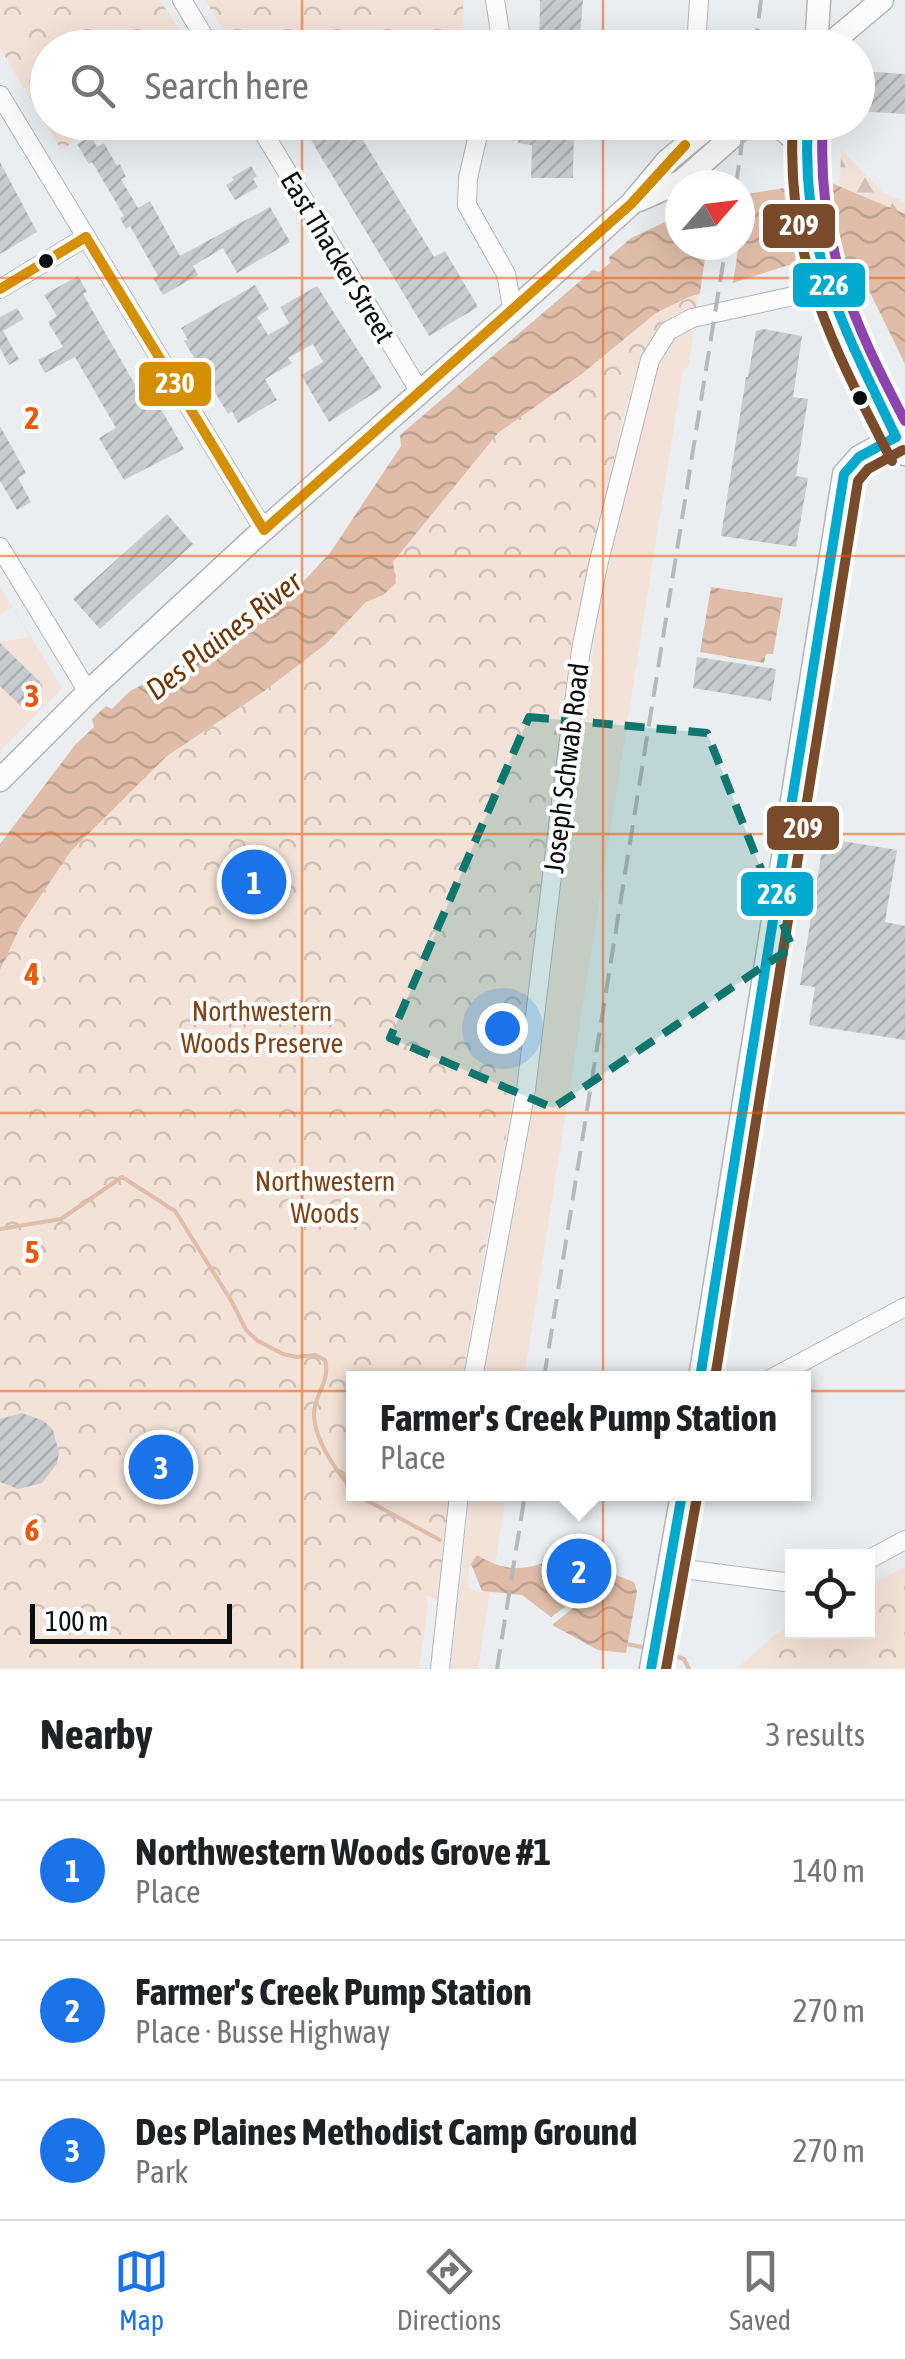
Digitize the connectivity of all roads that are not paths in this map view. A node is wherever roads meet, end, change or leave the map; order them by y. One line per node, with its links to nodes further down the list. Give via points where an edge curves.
1 (182, 0): 6 (street)
2 (495, 0): 7 (street)
3 (699, 0): 8 (street)
4 (820, 0): 9 (main road)
5 (882, 0): 10 (main road)
6 (200, 30)
7 (500, 30)
8 (697, 30)
9 (818, 30)
10 (846, 30)
11 (0, 96): 20 (street)
12 (267, 140): 26 (street, East Thacker Street)
13 (477, 140): 21 (street, via 467,205)
14 (682, 140): 19 (main road)
15 (729, 140): 19 (main road, via 682,181)
16 (796, 140): 18 (main road)
17 (805, 140): 18 (main road)
18 (804, 147): 23 (main road, via 804,182)
19 (632, 204): 24 (main road)
20 (86, 237): 22 (street); 28 (street)
21 (506, 274): 24 (street); 25 (street)
22 (0, 289)
23 (826, 289): 27 (main road); 33 (street, Joseph Schwab Road, via 676,324 661,338 645,373 581,650 526,1090)
24 (536, 291): 25 (main road)
25 (513, 312): 26 (main road)
26 (420, 392): 28 (main road)
27 (901, 445): 34 (main road, via 859,457 844,474)
28 (264, 530): 30 (main road)
29 (0, 548): 30 (street)
30 (88, 692): 31 (main road)
31 (0, 780)
32 (905, 1307): 35 (street)
33 (474, 1371)
34 (701, 1371)
35 (785, 1371)
36 (458, 1501): 43 (street)
37 (681, 1501): 40 (main road)
38 (905, 1540): 39 (street)
39 (875, 1556)
40 (669, 1567): 41 (street); 42 (main road)
41 (785, 1583)
42 (653, 1656)
43 (440, 1669)

